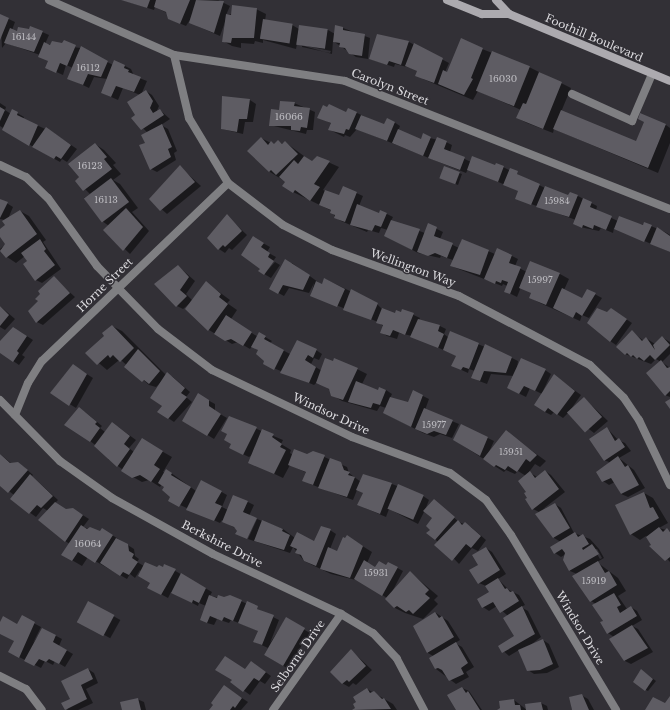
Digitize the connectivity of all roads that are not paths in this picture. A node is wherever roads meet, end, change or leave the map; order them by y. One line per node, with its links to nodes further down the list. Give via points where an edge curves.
1 (49, 0): 5 (street, Carolyn Street)
2 (447, 0): 4 (main road, Foothill Boulevard, via 482,14)
3 (496, 0): 4 (main road, Foothill Boulevard)
4 (510, 14): 6 (main road, Foothill Boulevard)
5 (174, 56): 10 (street, Wellington Way, via 188,118); 11 (street, Carolyn Street, via 345,81)
6 (652, 74): 7 (main road, Foothill Boulevard); 8 (street, via 632,121)
7 (670, 81)
8 (572, 94)
9 (0, 165): 12 (street, Windsor Drive, via 26,177 48,198 97,266)
10 (228, 183): 12 (street, Horne Street); 15 (street, Wellington Way, via 283,225 332,250 459,296 590,365 624,398 639,420)
11 (670, 208)
12 (118, 288): 14 (street, Horne Street, via 42,361 28,383); 21 (street, Windsor Drive, via 158,329 212,370 352,437 450,473 486,500 511,535)
13 (0, 400): 14 (street, Berkshire Drive)
14 (15, 414): 16 (street, Berkshire Drive, via 60,461 112,498 213,554)
15 (670, 485)
16 (341, 614): 19 (street, Selborne Drive); 20 (street, Berkshire Drive, via 373,633 397,659)
17 (0, 676): 18 (street, via 26,689)
18 (42, 710)
19 (274, 710)
20 (424, 710)
21 (616, 710)

